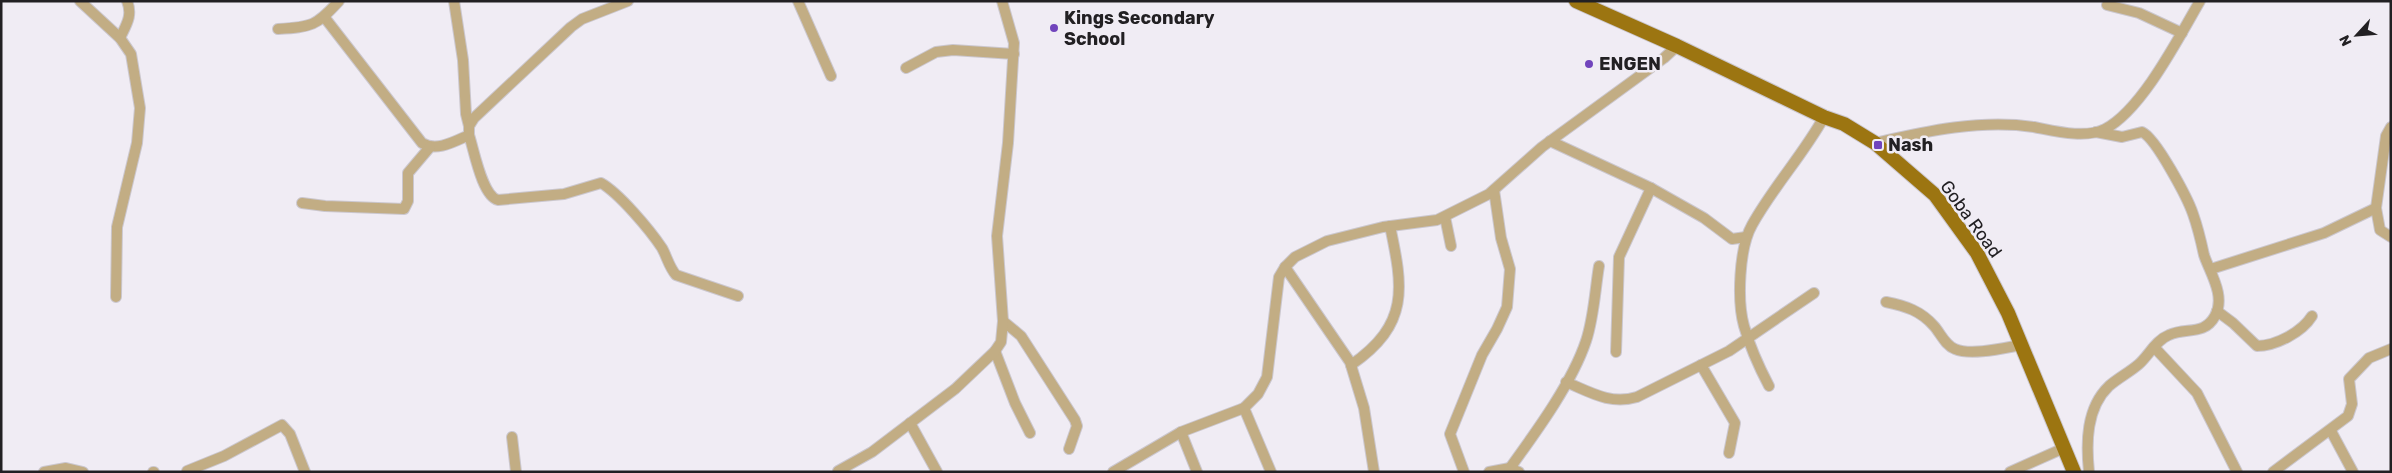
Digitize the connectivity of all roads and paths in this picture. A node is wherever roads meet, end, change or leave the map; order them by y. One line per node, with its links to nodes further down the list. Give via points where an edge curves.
1 (80, 1): 16 (street)
2 (127, 1): 16 (street, via 129,20)
3 (339, 1): 13 (street)
4 (454, 1): 23 (street)
5 (628, 1): 10 (street)
6 (798, 1): 20 (street)
7 (1002, 1): 18 (street, via 1013,34)
8 (1576, 1): 11 (main road, Goba Road)
9 (2200, 1): 15 (street)
10 (616, 4): 23 (street, via 571,27 498,93 474,118)
11 (1590, 4): 17 (main road, Goba Road)
12 (2107, 5): 15 (street, via 2140,13)
13 (325, 18): 14 (street, via 300,28); 27 (street, via 416,136)
14 (278, 29)
15 (2182, 33): 24 (street, via 2155,78 2134,103 2106,129)
16 (120, 38): 42 (street, via 131,54 140,108 138,143 117,227)
17 (1677, 46): 21 (main road, Goba Road); 25 (street)
18 (1014, 54): 19 (street, via 936,52); 46 (street, via 997,236)
19 (906, 68)
20 (831, 76)
21 (1824, 117): 26 (main road, Goba Road, via 1844,124); 34 (street)
22 (2391, 127): 31 (street, via 2386,136)
23 (469, 131): 27 (street, via 449,144); 41 (street, via 484,184 493,199 564,194 601,183 613,191 648,231 676,275)
24 (2096, 132): 26 (street, via 2066,132 2007,124 1960,127); 39 (street, via 2122,137 2140,132 2148,135 2172,170 2191,209)
25 (1550, 141): 28 (street); 29 (street)
26 (1875, 143): 48 (main road, Goba Road, via 1935,195 1977,253 2008,312)
27 (430, 147): 30 (street, via 408,172 408,201 404,208)
28 (1651, 188): 34 (street, via 1704,218 1727,237 1735,240); 52 (street, via 1620,252)
29 (1494, 190): 32 (street); 78 (street, via 1501,238 1510,269 1509,296 1502,319 1482,355 1450,434)
30 (302, 203)
31 (2376, 208): 35 (street, via 2380,230); 39 (street, via 2324,233)
32 (1445, 217): 33 (street); 36 (street)
33 (1390, 226): 38 (street, via 1340,236 1299,255); 53 (street, via 1400,289 1398,306 1372,350)
34 (1746, 237): 47 (street, via 1740,278 1743,320)
35 (2391, 237)
36 (1451, 246)
37 (1599, 266): 55 (street, via 1586,341)
38 (1285, 267): 53 (street); 57 (street, via 1279,277 1267,376 1258,394)
39 (2211, 269): 44 (street)
40 (1814, 294): 47 (street)
41 (738, 296)
42 (116, 297)
43 (1886, 302): 48 (street, via 1919,312 1955,350 1996,350)
44 (2217, 312): 45 (street, via 2257,346 2291,334 2306,325); 49 (street, via 2207,327 2168,335)
45 (2312, 316)
46 (1004, 321): 51 (street, via 1001,342); 64 (street, via 1021,336 1075,420 1077,426)
47 (1748, 338): 54 (street); 56 (street)
48 (2020, 345): 63 (main road, Goba Road)
49 (2154, 347): 82 (street, via 2138,366 2108,388 2094,408 2088,432); 83 (street, via 2197,393)
50 (2391, 349): 59 (street, via 2369,358 2350,376 2352,411)
51 (995, 351): 58 (street, via 955,389); 61 (street)
52 (1616, 352)
53 (1351, 365): 77 (street, via 1364,408)
54 (1701, 365): 55 (street, via 1641,396 1621,401 1606,399); 65 (street, via 1735,423)
55 (1566, 382): 66 (street)
56 (1769, 386)
57 (1244, 408): 60 (street); 76 (street)
58 (910, 423): 68 (street, via 872,452); 73 (street)
59 (2331, 431): 84 (street); 85 (street)
60 (1181, 432): 74 (street); 75 (street)
61 (1030, 433)
62 (512, 437): 72 (street)
63 (2064, 448): 80 (street); 81 (main road, Goba Road)
64 (1069, 449)
65 (1729, 453)
66 (1514, 470): 79 (street)
67 (187, 471): 71 (street, via 224,456 282,425 290,434)
68 (838, 471)
69 (44, 472): 70 (street, via 66,468)
70 (83, 472)
71 (305, 472)
72 (516, 472)
73 (937, 472)
74 (1112, 472)
75 (1197, 472)
76 (1271, 472)
77 (1374, 472)
78 (1464, 472)
79 (1489, 472)
80 (2010, 472)
81 (2074, 472)
82 (2089, 472)
83 (2237, 472)
84 (2273, 472)
85 (2354, 472)

